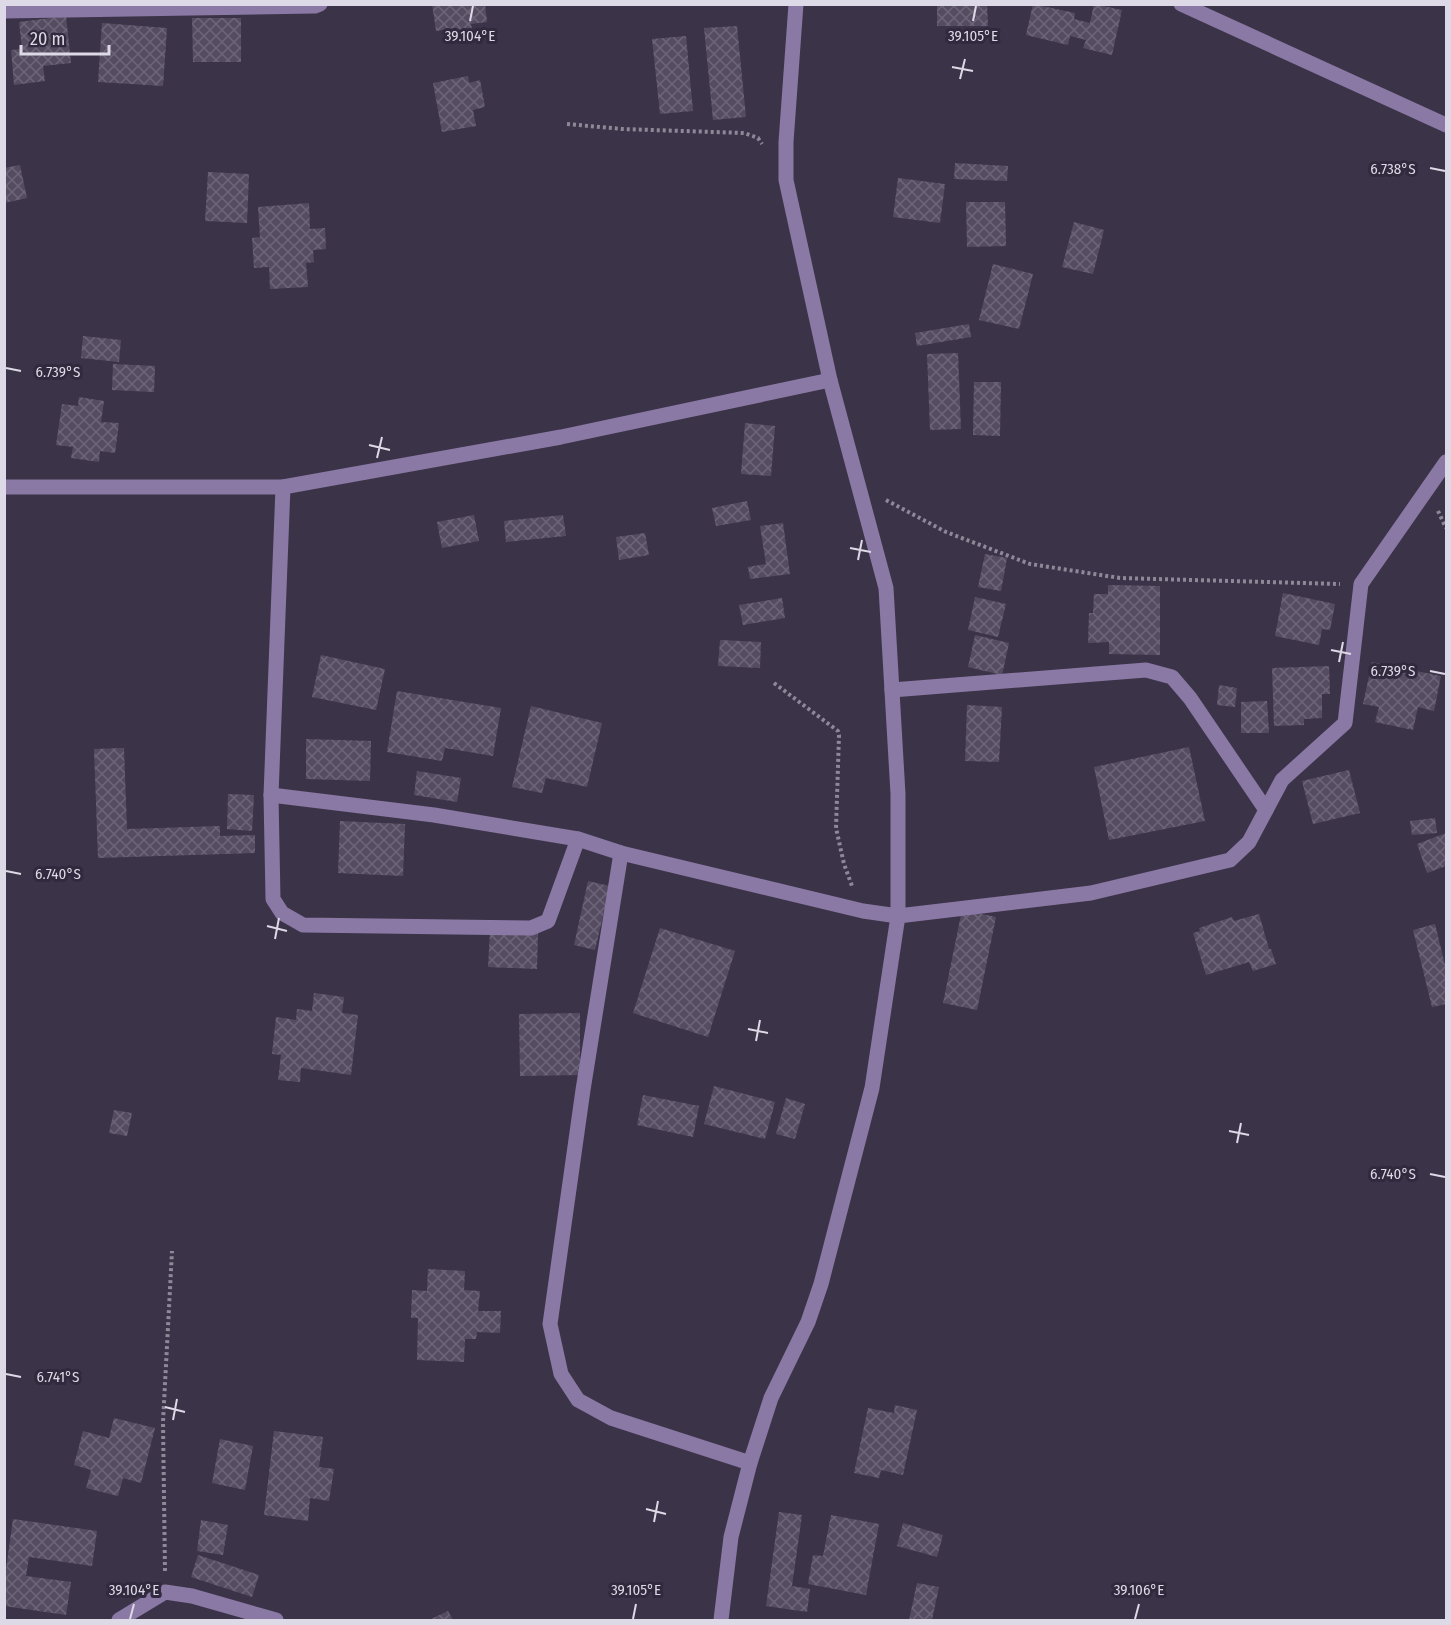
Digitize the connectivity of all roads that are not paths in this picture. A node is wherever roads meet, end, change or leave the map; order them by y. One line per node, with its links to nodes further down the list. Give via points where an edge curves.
1 (320, 4): 4 (street)
2 (796, 4): 6 (street, via 786,180)
3 (1181, 4): 5 (street)
4 (4, 11)
5 (1446, 125)
6 (830, 381): 9 (street, via 561,437); 10 (street, via 886,588)
7 (1446, 462): 12 (street, via 1361,584 1345,723 1282,780)
8 (4, 487): 9 (street)
9 (283, 488): 11 (street)
10 (892, 690): 12 (street, via 1146,670 1172,677); 15 (street, via 898,794)
11 (271, 795): 13 (street, via 434,815); 13 (street, via 273,898 282,913 303,925 531,928 548,921)
12 (1266, 810): 15 (street, via 1249,843 1230,860 1091,893)
13 (578, 839): 14 (street)
14 (621, 853): 15 (street); 16 (street, via 583,1090 550,1324 552,1334 561,1374 578,1400 611,1418)
15 (898, 916): 16 (street, via 872,1088 821,1284 808,1322 771,1398)
16 (750, 1463): 19 (street, via 731,1537)
17 (119, 1620): 18 (street, via 165,1592)
18 (276, 1620)
19 (721, 1620)

